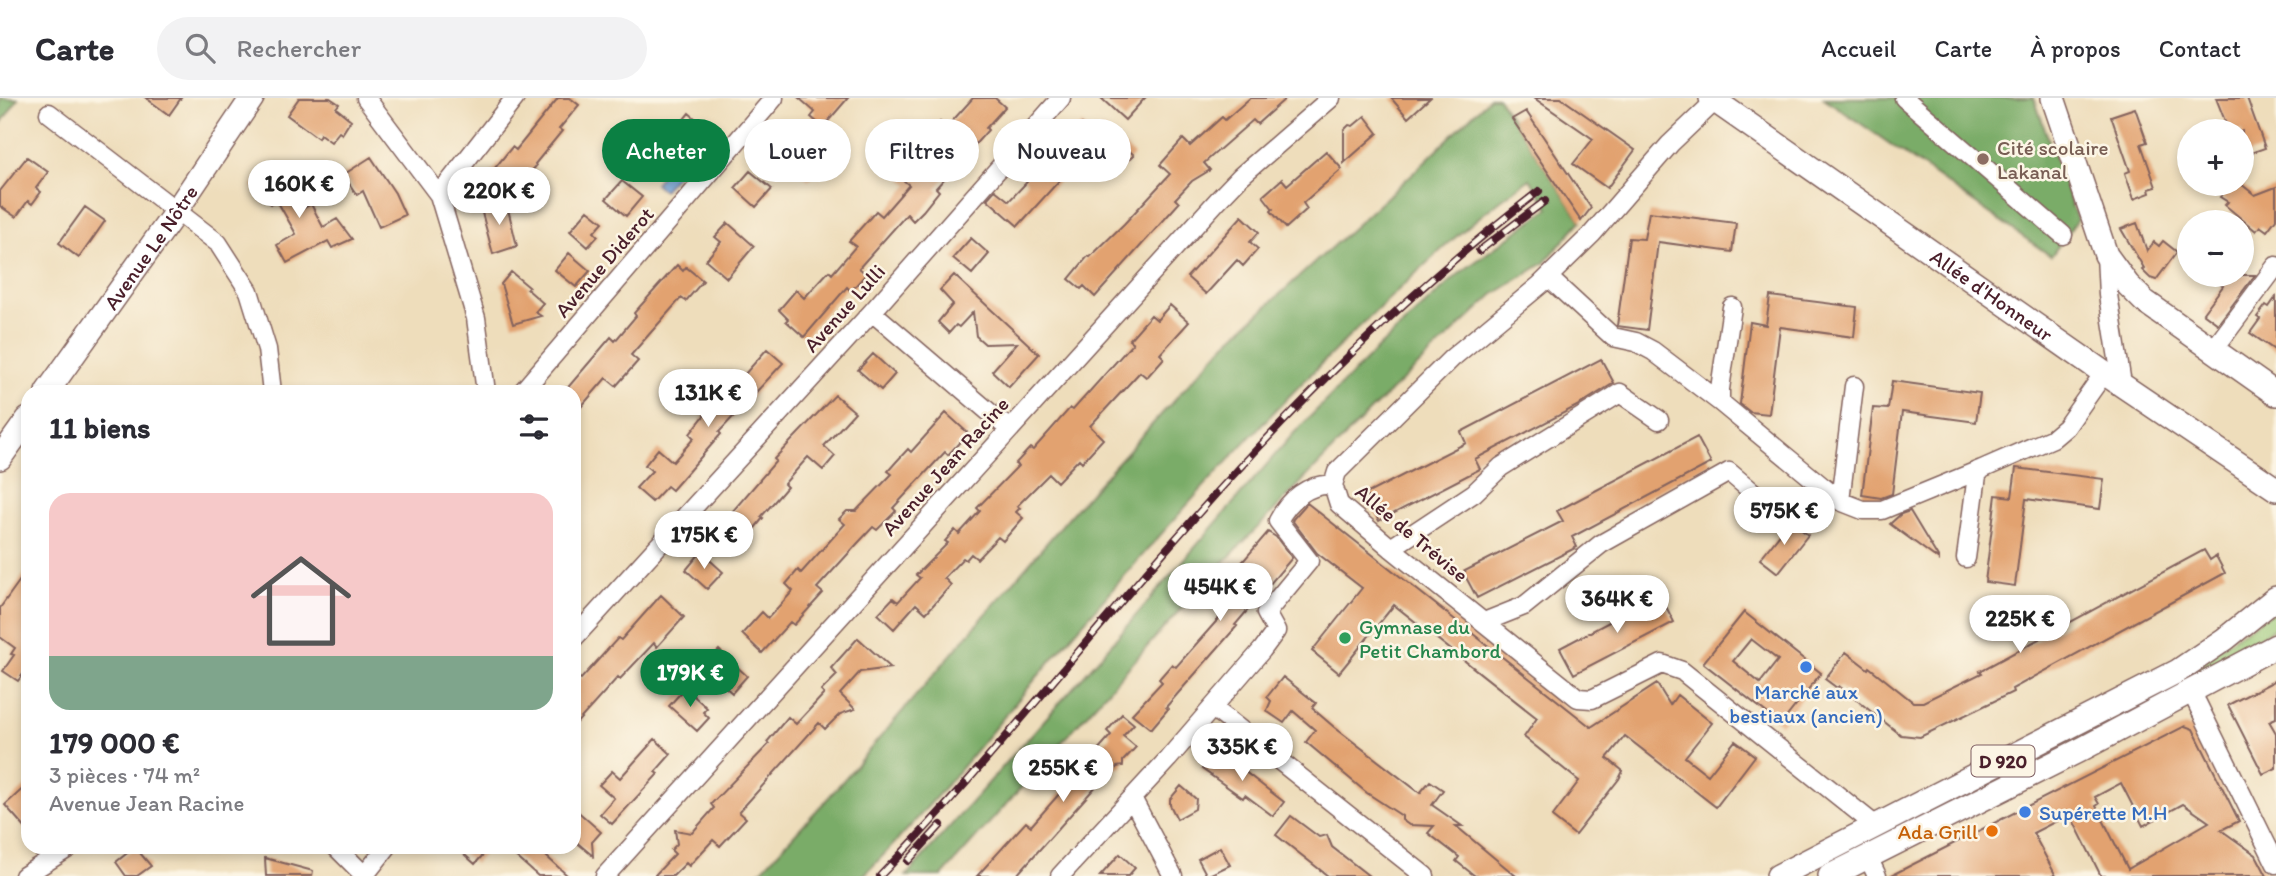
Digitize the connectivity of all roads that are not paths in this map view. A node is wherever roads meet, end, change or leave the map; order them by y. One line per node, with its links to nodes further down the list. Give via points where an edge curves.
1 (252, 98): 12 (main road, Avenue Le Nôtre)
2 (366, 98): 11 (street)
3 (515, 98): 11 (street)
4 (774, 98): 24 (street, Avenue Diderot)
5 (1061, 98): 18 (street, Avenue Lulli)
6 (1331, 98): 30 (street, Avenue Jean Racine, via 1241,176)
7 (1904, 98): 13 (street)
8 (2053, 98): 14 (main road)
9 (1713, 100): 16 (street, Allée de Trévise); 20 (main road, Allée d'Honneur)
10 (49, 113): 12 (street)
11 (439, 194): 23 (street, via 476,318)
12 (177, 209): 21 (main road, Avenue Le Nôtre); 22 (street, via 218,243 249,291 267,349)
13 (2063, 235)
14 (2106, 255): 19 (main road, via 2144,300); 20 (street)
15 (2276, 266): 19 (street)
16 (1548, 277): 27 (street, via 1613,337 1653,351); 33 (street, Allée de Trévise, via 1452,358)
17 (1732, 307): 27 (street)
18 (872, 312): 30 (street); 41 (street, Avenue Lulli)
19 (2214, 349): 26 (main road)
20 (2113, 379): 32 (street, via 2053,438); 34 (main road, Allée d'Honneur)
21 (52, 385)
22 (271, 385)
23 (485, 385)
24 (528, 385)
25 (1854, 386): 35 (street)
26 (2276, 394)
27 (1720, 402): 35 (street)
28 (1659, 420): 37 (street, via 1620,393 1502,467 1474,493)
29 (21, 429): 31 (main road)
30 (1009, 429): 54 (street, Avenue Jean Racine)
31 (0, 458)
32 (1982, 469): 35 (street, via 1882,510 1863,510); 38 (street, via 1977,475)
33 (1335, 479): 37 (street, Allée de Trévise, via 1339,504); 44 (street, via 1302,491 1278,521 1309,561 1266,613 1276,631)
34 (2276, 489)
35 (1840, 501)
36 (1773, 509): 40 (street, via 1729,472 1601,544 1524,606)
37 (1391, 548): 40 (street, Allée de Trévise)
38 (1966, 558)
39 (2276, 598): 46 (main road, D 920, via 2178,671)
40 (1485, 622): 46 (street, Allée de Trévise, via 1578,698 1592,699 1662,664 1682,671)
41 (581, 630)
42 (2276, 646): 43 (main road, D 920)
43 (2194, 690): 50 (street); 51 (main road, D 920)
44 (1213, 708): 45 (street); 57 (street)
45 (1132, 798): 55 (street); 56 (street)
46 (1876, 827): 58 (main road, D 920)
47 (59, 854): 52 (street)
48 (343, 854): 53 (street)
49 (381, 854): 53 (street)
50 (2276, 864)
51 (1873, 866): 59 (main road, D 920)
52 (24, 876)
53 (364, 876)
54 (604, 876)
55 (1060, 876)
56 (1173, 876)
57 (1425, 876)
58 (1778, 876)
59 (1830, 876)

